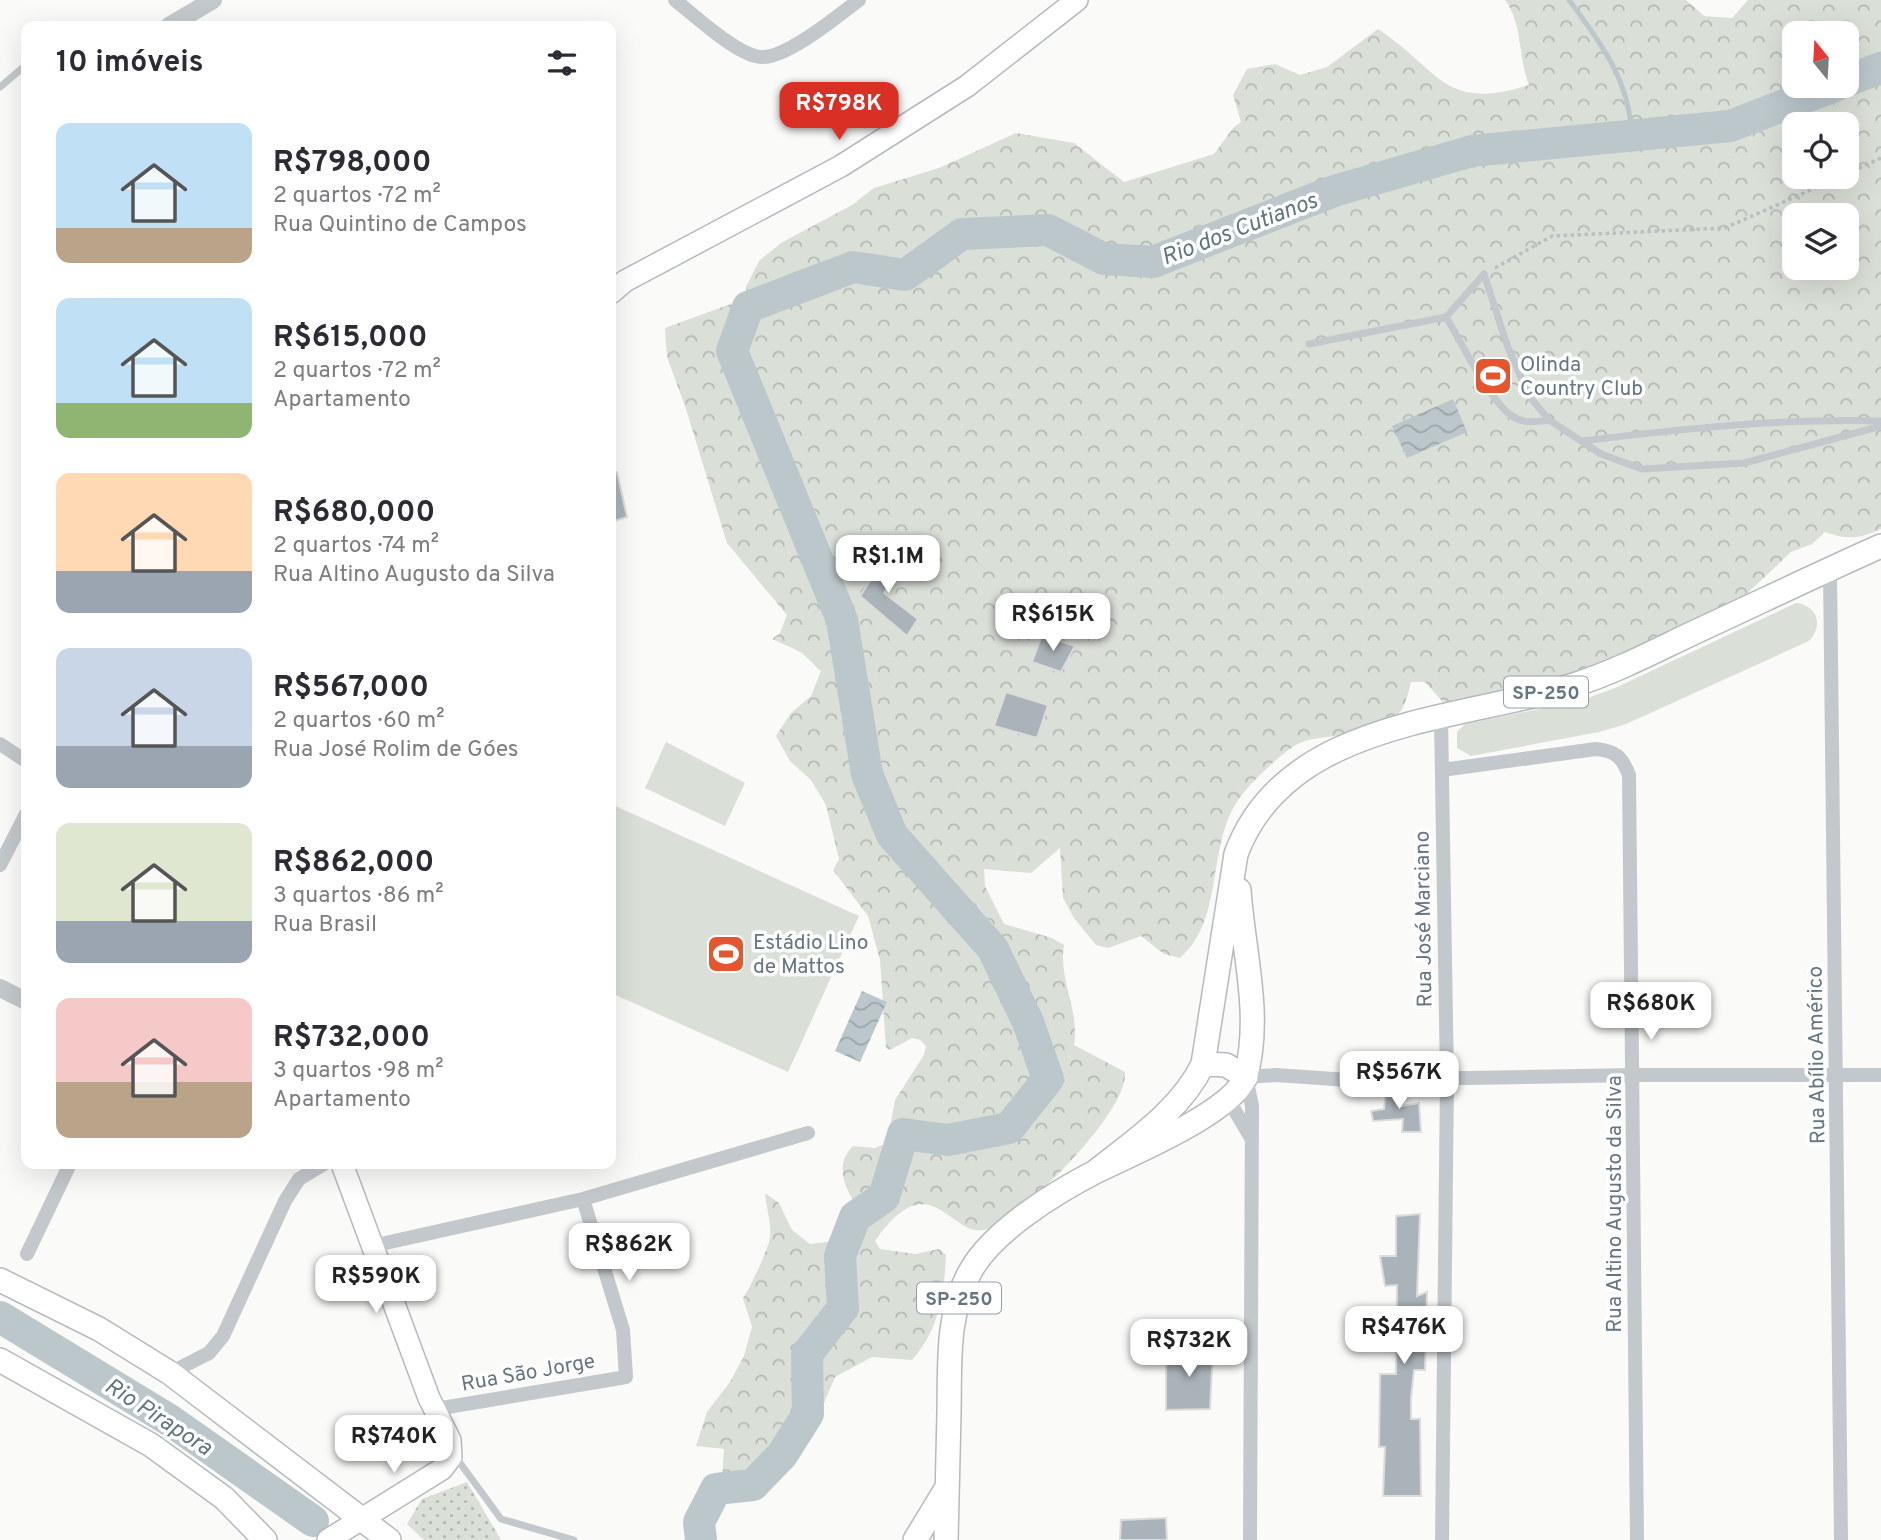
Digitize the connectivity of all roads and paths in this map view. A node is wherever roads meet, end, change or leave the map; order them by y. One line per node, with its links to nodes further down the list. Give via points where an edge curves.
1 (213, 0): 5 (street)
2 (675, 0): 3 (street, via 741,50 761,57 790,46)
3 (859, 0)
4 (1077, 0): 12 (main road, via 967,86 841,166)
5 (177, 21)
6 (21, 69): 7 (lane)
7 (0, 87)
8 (1881, 158): 9 (path)
9 (1859, 168)
10 (1813, 189): 11 (path, via 1725,228 1552,236)
11 (1484, 274): 13 (lane); 15 (lane, via 1507,345 1530,396)
12 (616, 289)
13 (1446, 317): 14 (lane); 15 (lane, via 1500,405 1514,418 1531,423)
14 (1309, 344)
15 (1549, 420): 18 (lane)
16 (1881, 421): 18 (lane, via 1825,419)
17 (1881, 426): 18 (lane, via 1744,463 1642,469)
18 (1581, 441)
19 (1881, 546): 20 (main road, SP-250)
20 (1830, 569): 21 (main road, SP-250, via 1577,684); 33 (street, Rua Abílio Américo)
21 (1441, 717): 24 (street, Rua José Marciano); 26 (main road, SP-250, via 1354,743 1290,777 1265,801)
22 (0, 744): 23 (street)
23 (21, 758)
24 (1442, 770): 31 (street, Rua Altino Augusto da Silva, via 1596,750 1613,751 1623,761 1629,775); 35 (street, Rua José Marciano)
25 (21, 824): 27 (street)
26 (1236, 854): 30 (main road, SP-250); 34 (main road, SP-250, via 1253,1016)
27 (0, 865)
28 (0, 988): 29 (street)
29 (21, 998)
30 (1201, 1070): 34 (main road, via 1226,1065); 36 (main road, via 1208,1093); 42 (main road, SP-250, via 1161,1119)
31 (1634, 1074): 33 (street); 35 (street); 61 (street, Rua Altino Augusto da Silva)
32 (1881, 1075): 33 (street)
33 (1838, 1076): 62 (street, Rua Abílio Américo)
34 (1246, 1077): 35 (street); 36 (main road, SP-250); 38 (street)
35 (1447, 1079): 60 (street, Rua José Marciano)
36 (1228, 1099): 38 (street); 42 (main road, SP-250, via 1158,1143)
37 (808, 1133): 43 (street)
38 (1252, 1139): 59 (street)
39 (68, 1169): 45 (street)
40 (316, 1169): 48 (street, via 299,1179 285,1201 223,1336 209,1353)
41 (344, 1169): 44 (main road)
42 (1095, 1172): 51 (main road, SP-250, via 994,1240 970,1272 954,1310)
43 (583, 1199): 44 (street); 49 (street, Rua São Jorge, via 622,1330 626,1377)
44 (372, 1246): 49 (main road)
45 (27, 1254)
46 (0, 1280): 48 (main road, via 99,1329)
47 (0, 1360): 53 (main road, via 151,1445 224,1498)
48 (170, 1373): 52 (main road)
49 (436, 1409): 50 (main road)
50 (451, 1454): 52 (main road, via 442,1469); 56 (lane, via 501,1519)
51 (948, 1486): 57 (main road, SP-250); 58 (main road, SP-250)
52 (363, 1520): 54 (main road); 55 (main road)
53 (265, 1540)
54 (328, 1540)
55 (388, 1540)
56 (574, 1540)
57 (915, 1540)
58 (946, 1540)
59 (1250, 1540)
60 (1442, 1540)
61 (1637, 1540)
62 (1841, 1540)

